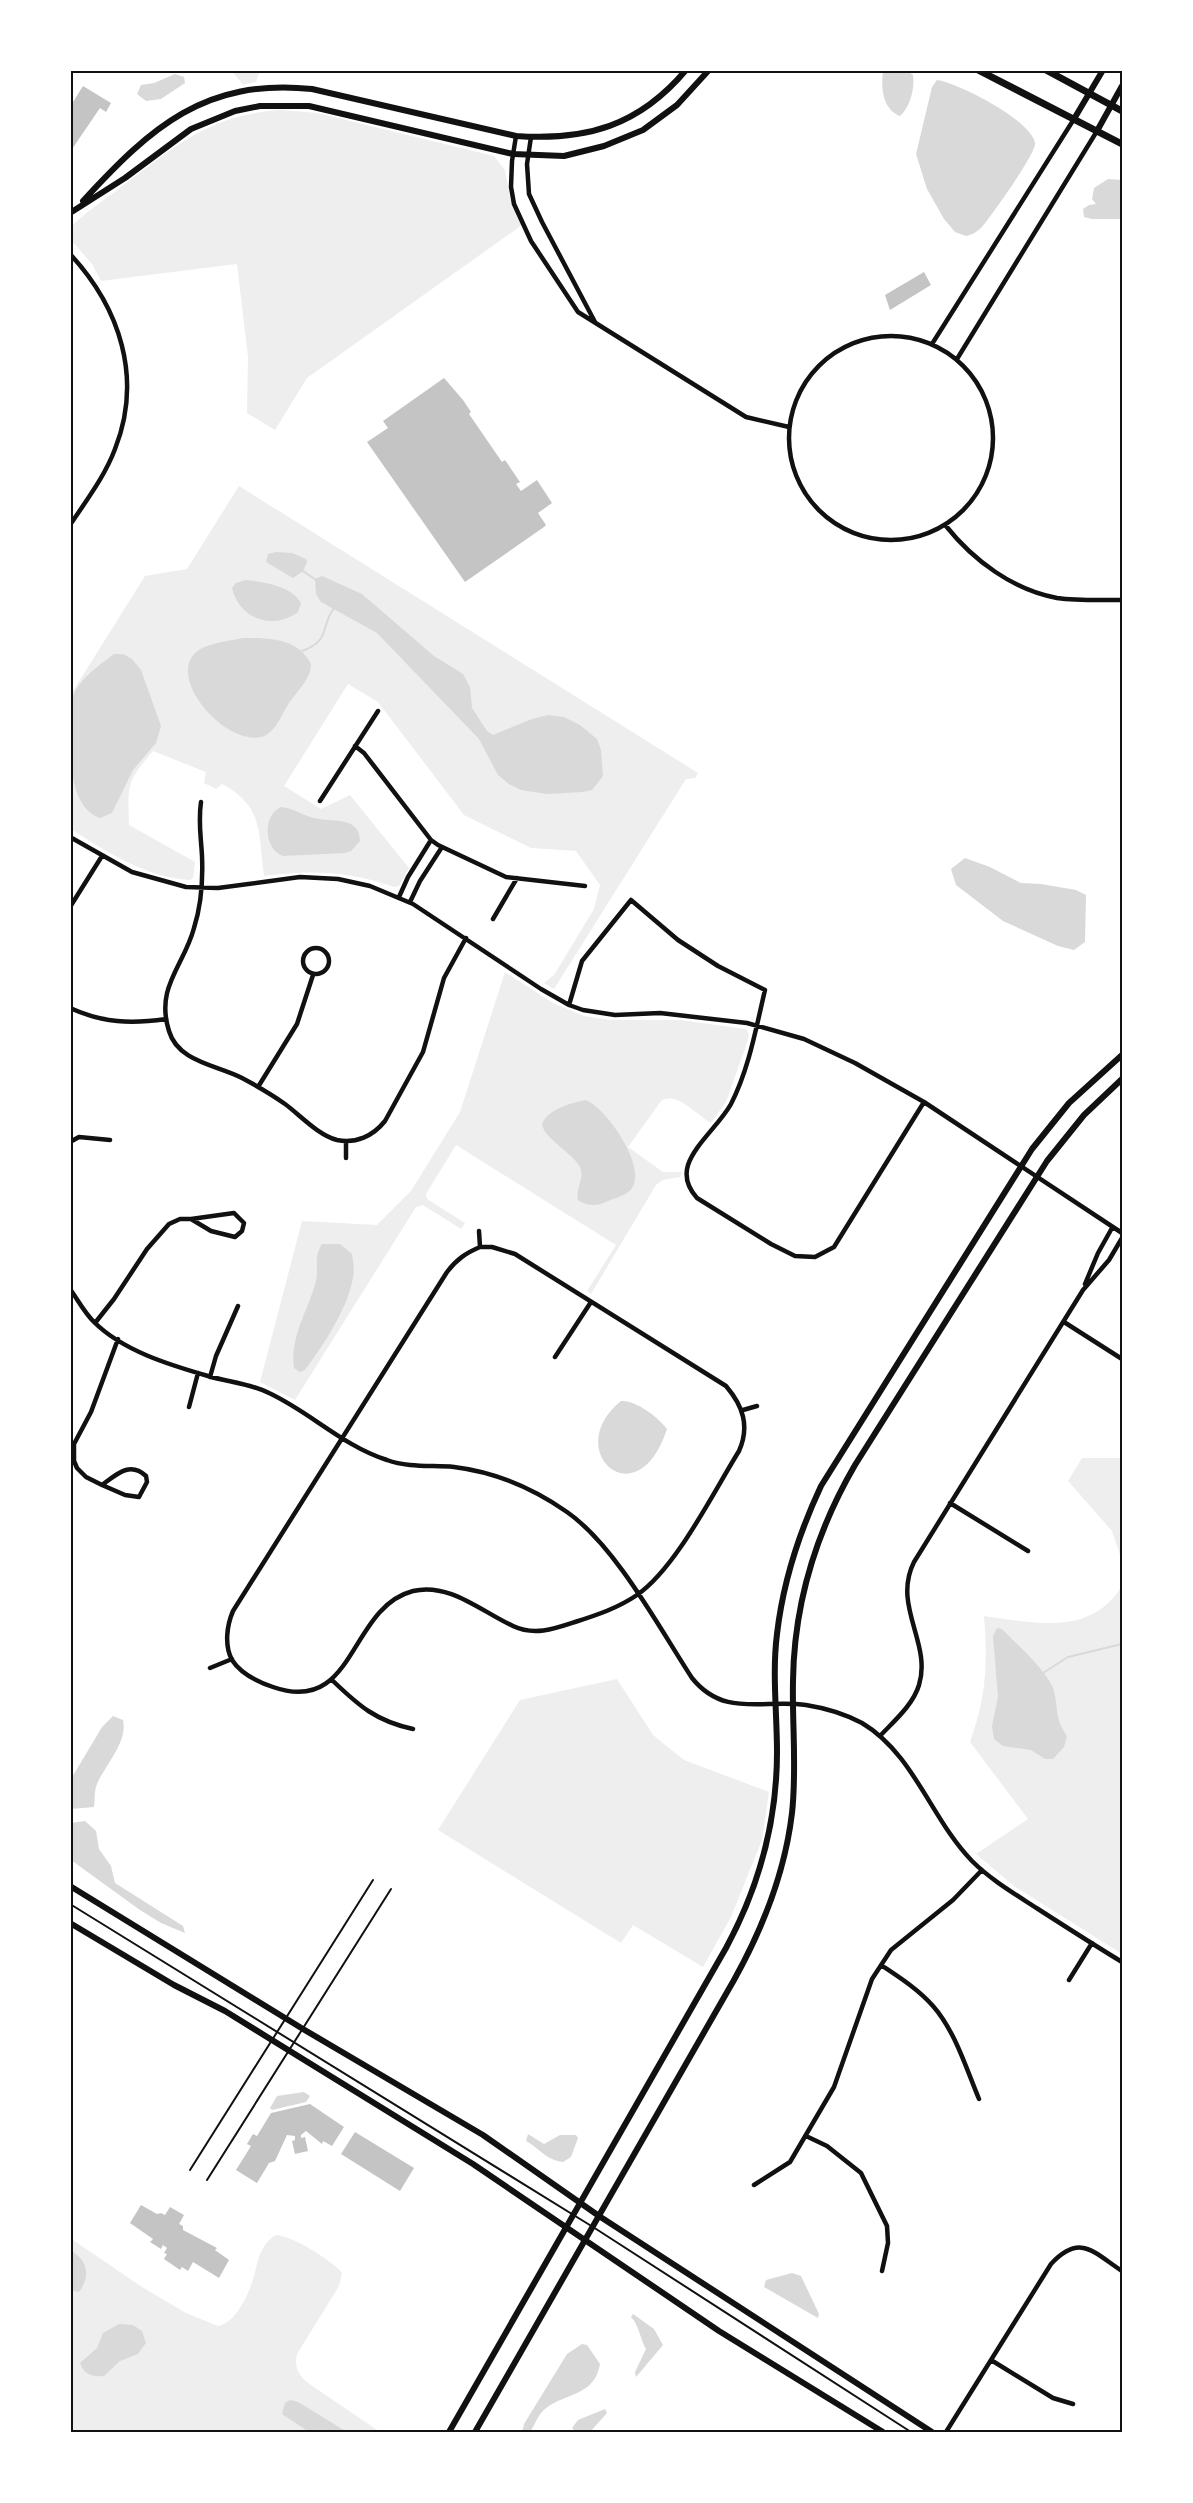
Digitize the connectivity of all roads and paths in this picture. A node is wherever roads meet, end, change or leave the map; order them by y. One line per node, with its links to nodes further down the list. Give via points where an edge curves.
1 (686, 70): 13 (street, via 653,102 621,122 563,138)
2 (709, 70): 16 (street, via 675,107 630,137 586,152)
3 (978, 70): 10 (main road)
4 (1046, 70): 7 (main road)
5 (1103, 70): 7 (street)
6 (1122, 86): 8 (street)
7 (1089, 94): 8 (main road); 10 (street)
8 (1112, 105): 9 (main road); 11 (street)
9 (1122, 111)
10 (1074, 119): 11 (main road); 20 (street)
11 (1097, 131): 14 (main road); 21 (street)
12 (516, 136): 13 (street); 15 (street); 17 (street, via 312,88 254,88 204,101 165,123 115,166)
13 (531, 137): 16 (street)
14 (1122, 144)
15 (513, 154): 16 (street); 17 (street, via 309,106 260,106 235,111 190,129); 19 (street, via 514,204 531,241 578,312)
16 (528, 156): 19 (street, via 527,182 534,206)
17 (73, 211)
18 (70, 254): 23 (street, via 90,276 112,315 124,348 127,388 125,417 115,450)
19 (595, 322): 22 (street, via 746,417)
20 (932, 344): 21 (street); 22 (street, via 915,338 882,336 848,345 823,362 805,383)
21 (957, 359): 24 (street, via 973,376 985,398 993,422 992,457 980,489)
22 (789, 427): 24 (street, via 797,480 814,506 838,526 867,538 895,541)
23 (70, 525)
24 (946, 526): 25 (street, via 974,558 1031,590 1058,598)
25 (1122, 600)
26 (378, 711): 27 (street)
27 (355, 746): 28 (street); 31 (street, via 367,755)
28 (320, 801)
29 (201, 802): 36 (street)
30 (70, 837): 33 (street)
31 (431, 840): 32 (street); 37 (street)
32 (442, 847): 34 (street); 38 (street)
33 (102, 856): 36 (street, via 150,879); 39 (street)
34 (516, 878): 35 (street); 40 (street)
35 (585, 886)
36 (201, 888): 37 (street, via 320,877 362,883); 45 (street, via 194,930 168,991)
37 (399, 897): 38 (street)
38 (410, 902): 41 (street)
39 (70, 907)
40 (493, 919)
41 (466, 938): 43 (street); 52 (street, via 444,978 423,1052 385,1121 369,1135)
42 (313, 975): 42 (street, via 328,966 329,957 319,948 307,951 303,958 306,970); 49 (street, via 297,1024)
43 (569, 1005): 46 (street, via 615,1015 660,1013); 46 (street, via 584,957 631,900 678,940 765,990)
44 (70, 1008): 45 (street, via 118,1023)
45 (166, 1019): 49 (street, via 173,1041 186,1055)
46 (757, 1025): 50 (street, via 820,1046); 50 (street, via 731,1103 691,1158 686,1180 697,1198 784,1252 815,1257 834,1247)
47 (1122, 1056): 55 (street, via 1069,1103)
48 (1122, 1079): 56 (street, via 1072,1128)
49 (258, 1087): 52 (street, via 325,1134)
50 (924, 1102): 55 (street)
51 (110, 1140): 53 (street, via 80,1137)
52 (346, 1141): 54 (street)
53 (70, 1142)
54 (346, 1158)
55 (1020, 1166): 56 (street); 85 (street, via 834,1464 813,1505 790,1566 779,1617)
56 (1036, 1176): 58 (street); 86 (street, via 855,1465 830,1512 802,1595 795,1636)
57 (191, 1219): 57 (street, via 234,1213 244,1223 235,1237 211,1231); 68 (street, via 169,1224)
58 (1112, 1228): 60 (street); 64 (street)
59 (479, 1232): 62 (street)
60 (1122, 1233)
61 (1122, 1238): 64 (street)
62 (480, 1247): 65 (street, via 492,1246 515,1254); 77 (street, via 462,1256 447,1272)
63 (70, 1288): 68 (street)
64 (1083, 1290): 67 (street)
65 (591, 1302): 70 (street); 76 (street, via 726,1386)
66 (238, 1306): 73 (street)
67 (1064, 1322): 71 (street); 79 (street)
68 (95, 1323): 69 (street)
69 (118, 1340): 72 (street); 78 (street, via 91,1412 74,1444 77,1468)
70 (555, 1357)
71 (1122, 1359)
72 (198, 1373): 73 (street); 75 (street)
73 (210, 1377): 77 (street, via 240,1382 269,1393)
74 (757, 1406): 76 (street)
75 (189, 1407)
76 (743, 1410): 81 (street, via 744,1441 739,1451 672,1559)
77 (343, 1439): 81 (street, via 387,1461 455,1467 531,1490 589,1530); 82 (street, via 233,1611 228,1623)
78 (102, 1485): 78 (street, via 139,1497 147,1482 146,1476 133,1468)
79 (950, 1503): 80 (street); 88 (street, via 907,1580 907,1601 921,1663 920,1684 910,1703)
80 (1028, 1551)
81 (638, 1594): 84 (street, via 598,1615 535,1631 521,1630 441,1591 406,1593 384,1606); 85 (street, via 704,1692 731,1704)
82 (232, 1659): 83 (street); 84 (street, via 254,1680 284,1691 312,1691)
83 (210, 1668)
84 (332, 1680): 87 (street, via 373,1716)
85 (775, 1704): 86 (street); 110 (street, via 774,1809 750,1900)
86 (793, 1704): 88 (street, via 831,1710); 112 (street, via 792,1814 768,1910 745,1960)
87 (413, 1729)
88 (880, 1736): 89 (street, via 903,1761 950,1834)
89 (982, 1870): 95 (street); 97 (street, via 891,1950)
90 (373, 1880): 99 (lane)
91 (70, 1886): 99 (street)
92 (391, 1889): 100 (lane)
93 (70, 1904): 101 (lane)
94 (70, 1923): 102 (street)
95 (1092, 1944): 96 (street); 98 (street)
96 (1122, 1962)
97 (881, 1965): 105 (street, via 934,2007 947,2026); 106 (street, via 872,1979 834,2088)
98 (1069, 1980)
99 (287, 2018): 100 (street); 101 (lane)
100 (303, 2028): 103 (lane); 110 (street, via 483,2135)
101 (279, 2032): 102 (lane); 103 (lane)
102 (274, 2041): 104 (street); 107 (lane)
103 (294, 2042): 104 (lane); 111 (lane)
104 (289, 2050): 108 (lane); 113 (street, via 473,2164)
105 (979, 2098)
106 (806, 2136): 109 (street, via 790,2162); 116 (street, via 827,2146 861,2173 887,2226)
107 (190, 2170)
108 (207, 2180)
109 (754, 2185)
110 (580, 2201): 111 (street); 112 (street)
111 (573, 2215): 113 (street); 114 (lane)
112 (599, 2216): 114 (street); 124 (street)
113 (565, 2227): 115 (street); 120 (street)
114 (593, 2227): 115 (street); 123 (lane)
115 (585, 2241): 121 (street); 122 (street, via 773,2366)
116 (882, 2271)
117 (1122, 2271): 118 (street, via 1086,2248 1071,2247 1062,2253)
118 (991, 2360): 119 (street, via 1045,2394); 125 (street)
119 (1073, 2404)
120 (449, 2433)
121 (475, 2433)
122 (883, 2433)
123 (911, 2433)
124 (932, 2433)
125 (946, 2433)

